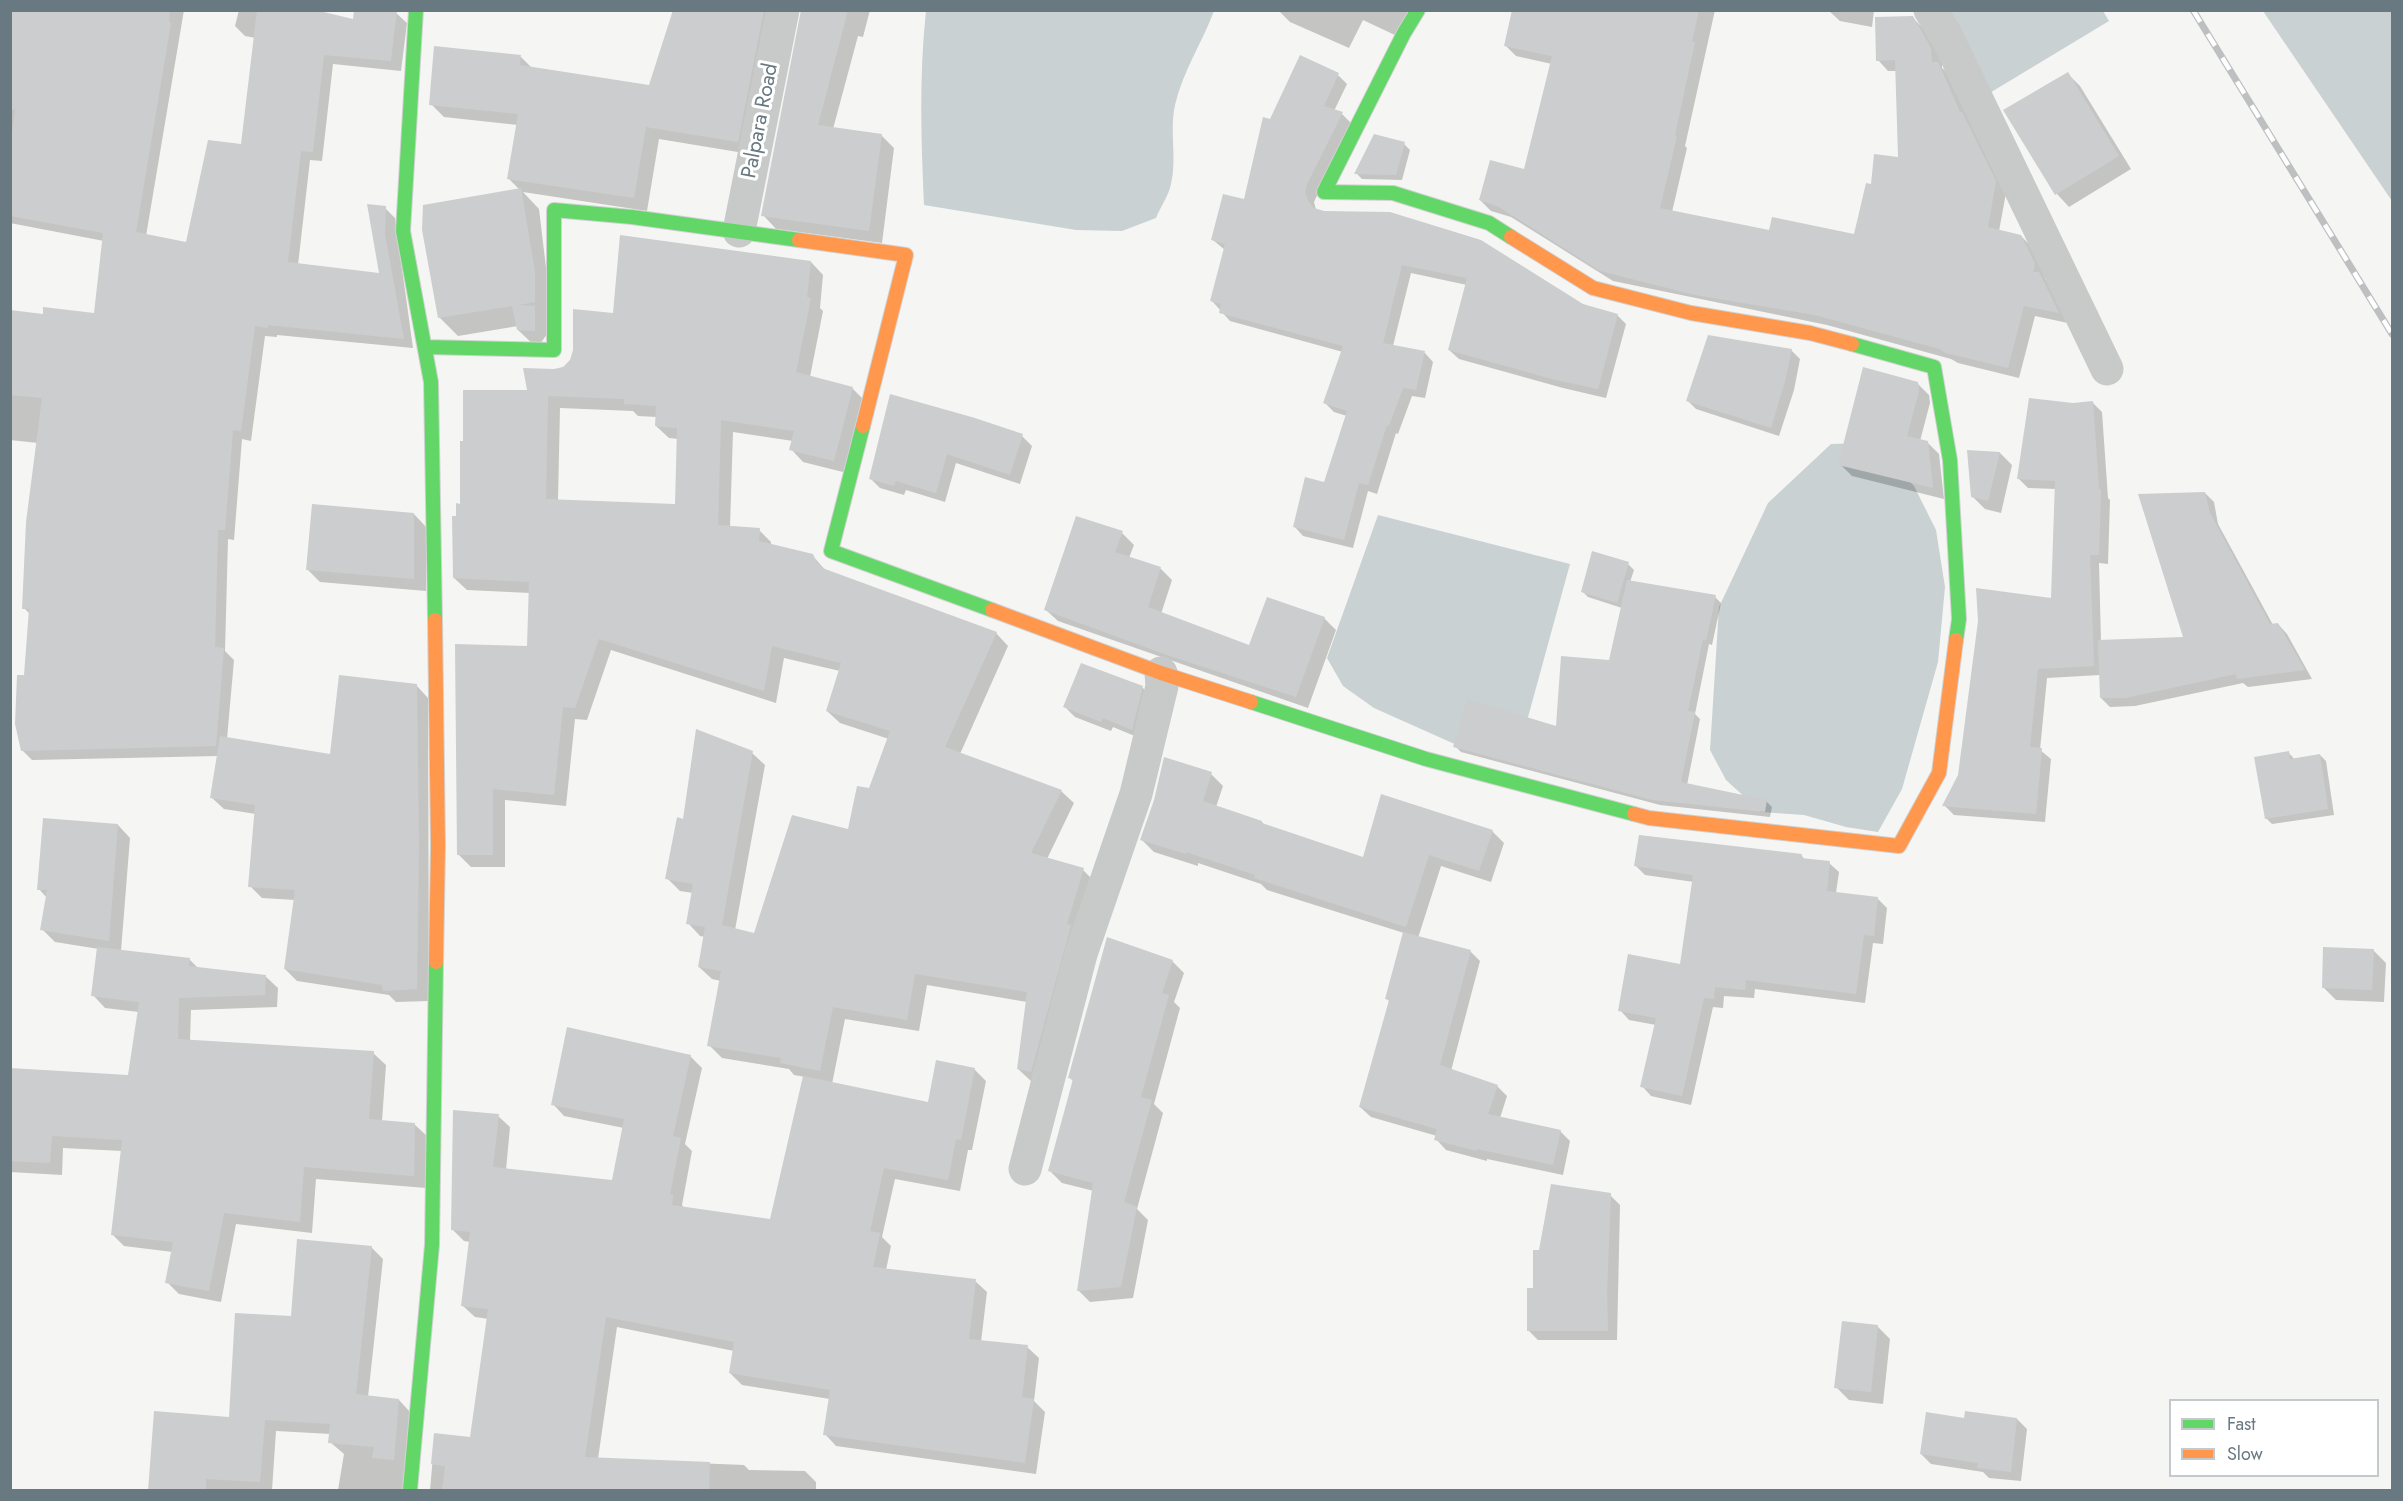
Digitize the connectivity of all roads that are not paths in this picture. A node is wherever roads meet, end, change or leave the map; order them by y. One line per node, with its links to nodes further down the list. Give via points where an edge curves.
1 (416, 10): 6 (street, via 404,231)
2 (783, 10): 5 (street, Palpara Road)
3 (1418, 10): 8 (street, via 1324,192 1392,193 1489,223 1593,288 1690,313 1810,333 1934,367 1950,460 1959,620 1939,773 1899,846 1649,818 1426,759)
4 (1930, 10): 7 (street, via 1946,33)
5 (739, 231): 6 (street, via 554,210 554,350); 8 (street, via 906,255 831,551)
6 (425, 347): 10 (street, via 431,382 438,858 432,1245)
7 (2107, 369)
8 (1161, 673): 9 (street, via 1162,686 1136,794 1081,954)
9 (1024, 1169)
10 (410, 1491)

